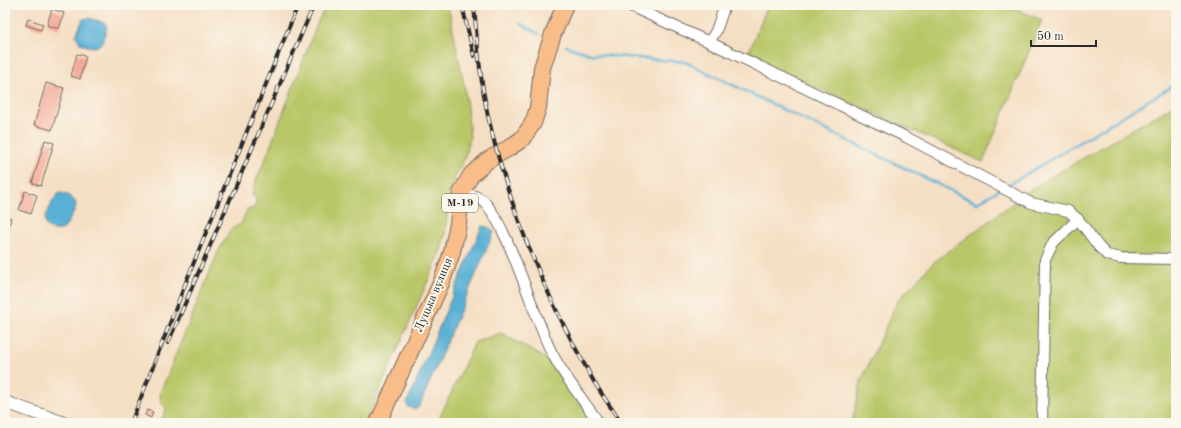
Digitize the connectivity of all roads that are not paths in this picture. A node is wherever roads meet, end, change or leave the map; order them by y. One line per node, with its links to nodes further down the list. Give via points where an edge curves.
1 (565, 5): 5 (highway, Луцька вулиця / М-19, via 542,68 538,108 533,123 522,139 488,160 471,175)
2 (628, 5): 4 (street)
3 (725, 5): 4 (street, via 716,31)
4 (709, 42): 6 (street, via 906,137 1031,203 1068,211)
5 (462, 193): 10 (highway, Луцька вулиця / М-19, via 452,252 442,281); 11 (street, via 480,198 492,210 552,355)
6 (1078, 219): 7 (street, via 1107,255 1121,258); 12 (street, via 1053,243 1045,260)
7 (1176, 259)
8 (5, 402): 9 (street)
9 (64, 423)
10 (378, 423)
11 (599, 423)
12 (1042, 423)

